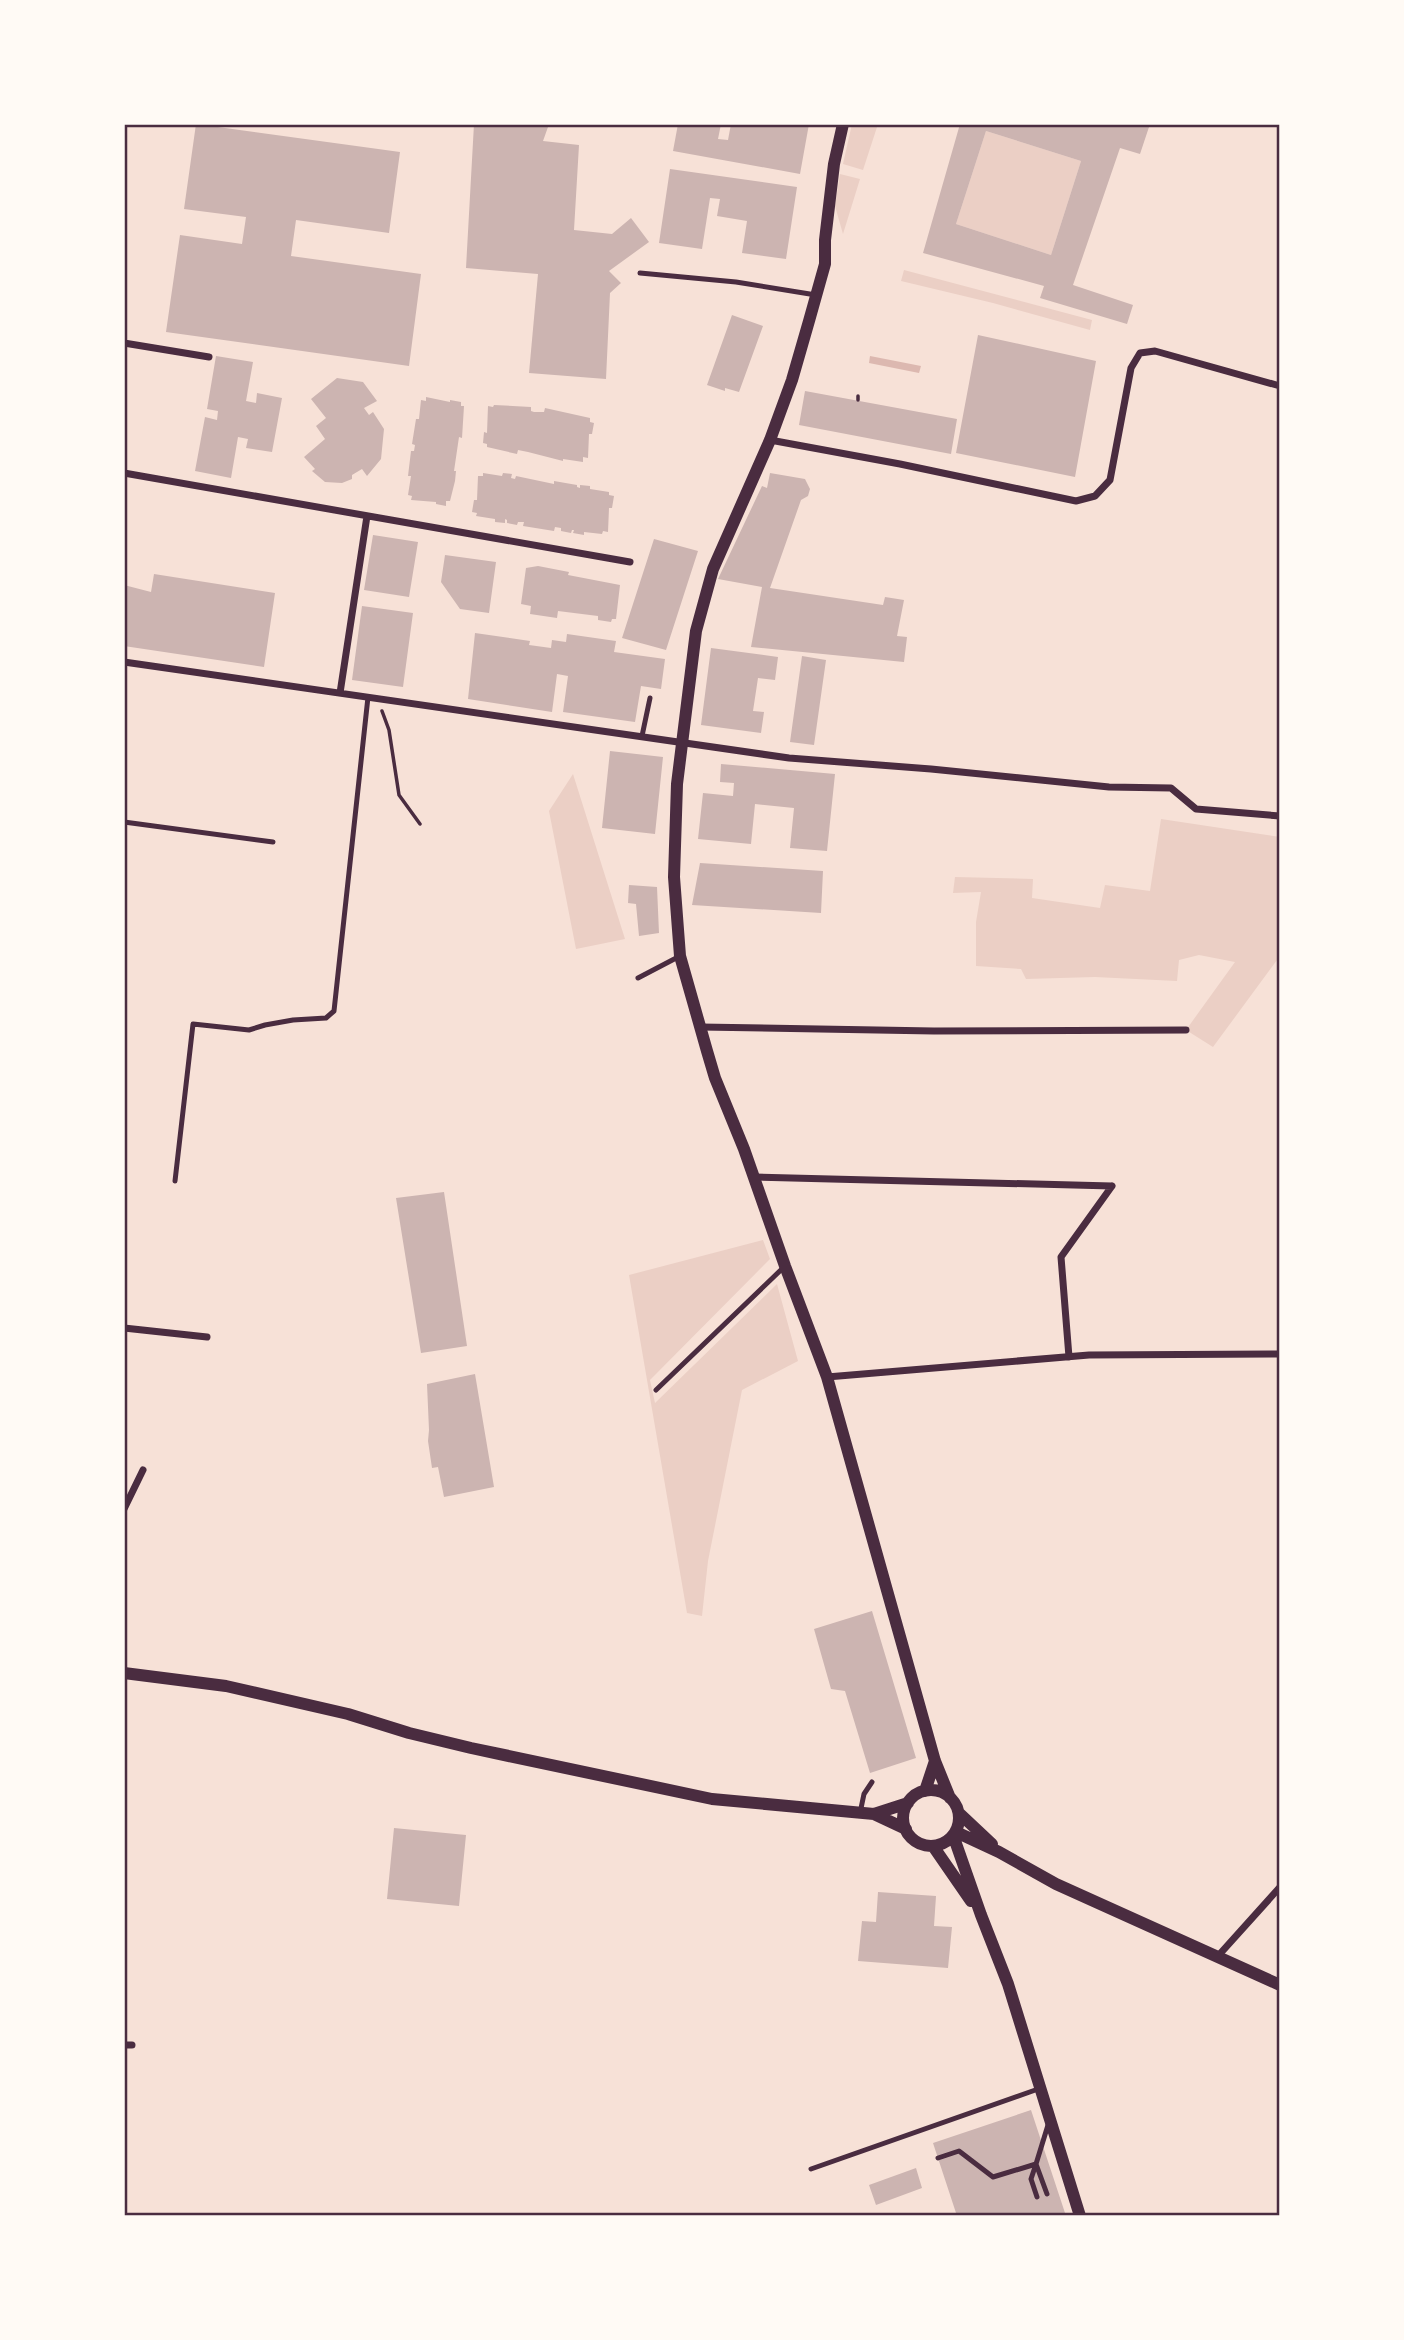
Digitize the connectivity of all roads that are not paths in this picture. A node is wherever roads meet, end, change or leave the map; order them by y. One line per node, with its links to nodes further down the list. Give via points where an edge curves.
1 (843, 124): 3 (street)
2 (640, 273): 3 (lane)
3 (817, 295): 7 (street)
4 (124, 343): 5 (street)
5 (209, 357)
6 (1280, 386): 7 (street, via 1155,351 1140,353 1131,368 1110,480 1095,496 1076,501)
7 (770, 440): 16 (street, via 713,569 696,631)
8 (124, 473): 9 (street)
9 (367, 516): 10 (street); 12 (street)
10 (630, 562)
11 (124, 662): 12 (street)
12 (340, 693): 13 (street)
13 (368, 697): 15 (street); 25 (lane, via 334,1011 326,1018 248,1030 193,1024)
14 (650, 698): 15 (lane)
15 (642, 736): 16 (street)
16 (683, 743): 17 (street, via 789,758 1109,787 1171,788 1196,809); 20 (street, via 674,877)
17 (1280, 816)
18 (124, 822): 19 (lane)
19 (273, 842)
20 (680, 956): 21 (lane); 22 (street)
21 (638, 978)
22 (700, 1027): 23 (street); 24 (street)
23 (1186, 1030)
24 (754, 1177): 26 (street); 30 (street, via 1112,1186 1061,1257)
25 (175, 1181)
26 (785, 1266): 31 (street); 32 (lane)
27 (124, 1328): 28 (street)
28 (207, 1337)
29 (1280, 1354): 30 (street)
30 (1069, 1357): 31 (street)
31 (827, 1377): 36 (street)
32 (656, 1390)
33 (143, 1469): 34 (street)
34 (124, 1509)
35 (124, 1672): 41 (street, via 226,1686 471,1748 685,1794)
36 (935, 1761): 38 (street); 39 (street)
37 (872, 1782): 41 (lane, via 864,1794)
38 (925, 1791): 39 (street); 40 (street)
39 (950, 1798): 42 (street)
40 (908, 1804): 41 (street); 43 (street)
41 (867, 1813): 43 (street)
42 (959, 1813): 44 (street); 46 (street)
43 (906, 1829): 45 (street, via 917,1842)
44 (955, 1833): 45 (street); 46 (street); 48 (street)
45 (933, 1846): 48 (street)
46 (999, 1852): 49 (street, via 1056,1884)
47 (1280, 1887): 49 (street)
48 (981, 1916): 51 (street)
49 (1218, 1956): 50 (street)
50 (1280, 1985)
51 (1041, 2088): 52 (street); 55 (lane)
52 (1050, 2119): 54 (lane); 58 (street)
53 (938, 2158): 54 (lane, via 959,2151 993,2177)
54 (1036, 2164): 56 (lane); 57 (lane, via 1031,2179)
55 (811, 2169)
56 (1047, 2194)
57 (1037, 2197)
58 (1080, 2216)

